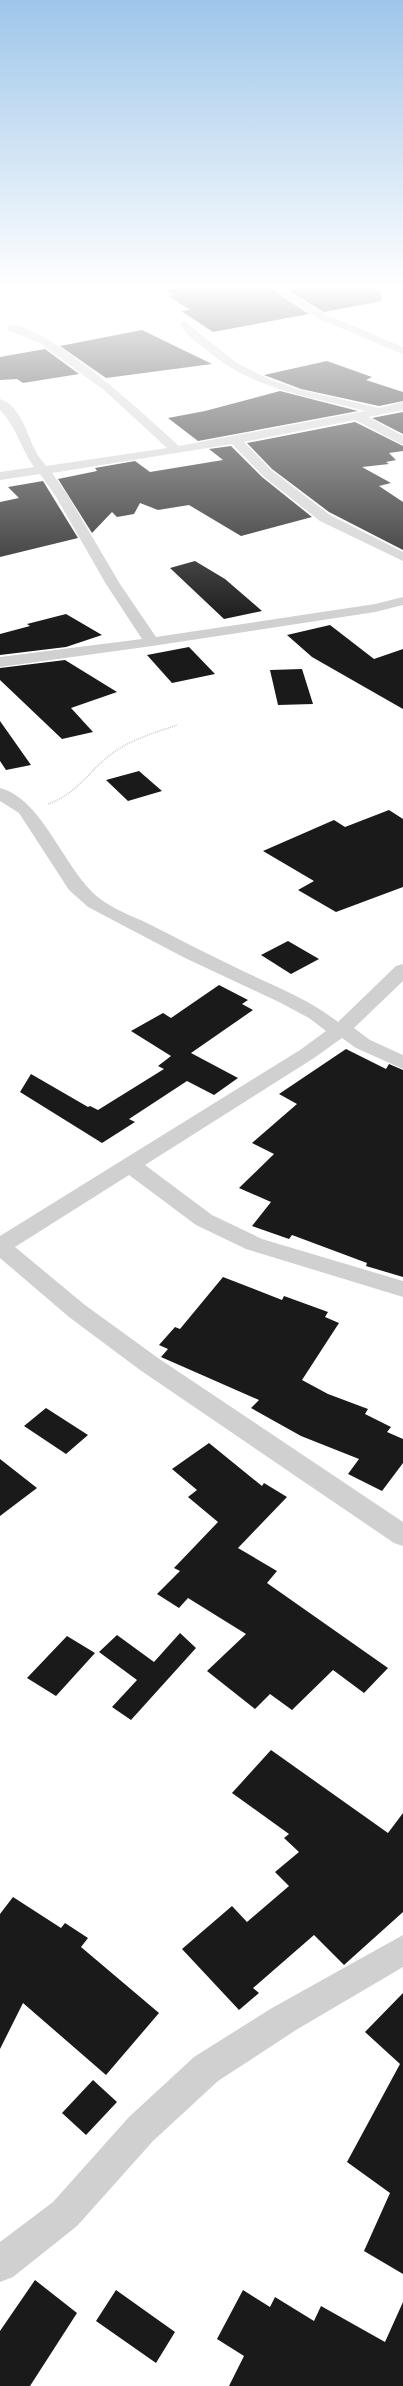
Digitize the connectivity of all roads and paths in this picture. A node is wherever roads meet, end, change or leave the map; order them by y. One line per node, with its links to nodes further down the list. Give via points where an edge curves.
1 (121, 400): 9 (street)
2 (333, 400): 5 (street)
3 (0, 403): 10 (street, via 15,418 30,453)
4 (403, 406): 5 (street)
5 (379, 412): 6 (street)
6 (358, 417): 7 (street); 8 (street)
7 (234, 439): 9 (street); 12 (street, via 267,473 325,518)
8 (403, 441)
9 (175, 450): 10 (street)
10 (44, 470): 11 (street); 14 (street, via 78,521 113,584)
11 (0, 476)
12 (403, 557)
13 (403, 601): 14 (street, via 375,608)
14 (152, 642): 15 (street)
15 (0, 662)
16 (177, 725): 18 (path, via 137,739 110,756 80,788 64,799)
17 (0, 793): 18 (street)
18 (25, 810): 20 (street, via 76,886 94,903 192,954 286,998)
19 (403, 970): 20 (street)
20 (341, 1030): 21 (street, via 363,1044); 22 (street)
21 (403, 1063)
22 (130, 1165): 23 (street); 24 (street, via 204,1220 254,1244)
23 (0, 1246): 25 (street, via 77,1311 148,1364)
24 (403, 1289)
25 (403, 1536)
26 (403, 1950): 27 (street, via 206,2069 142,2129 65,2214)
27 (0, 2264)

